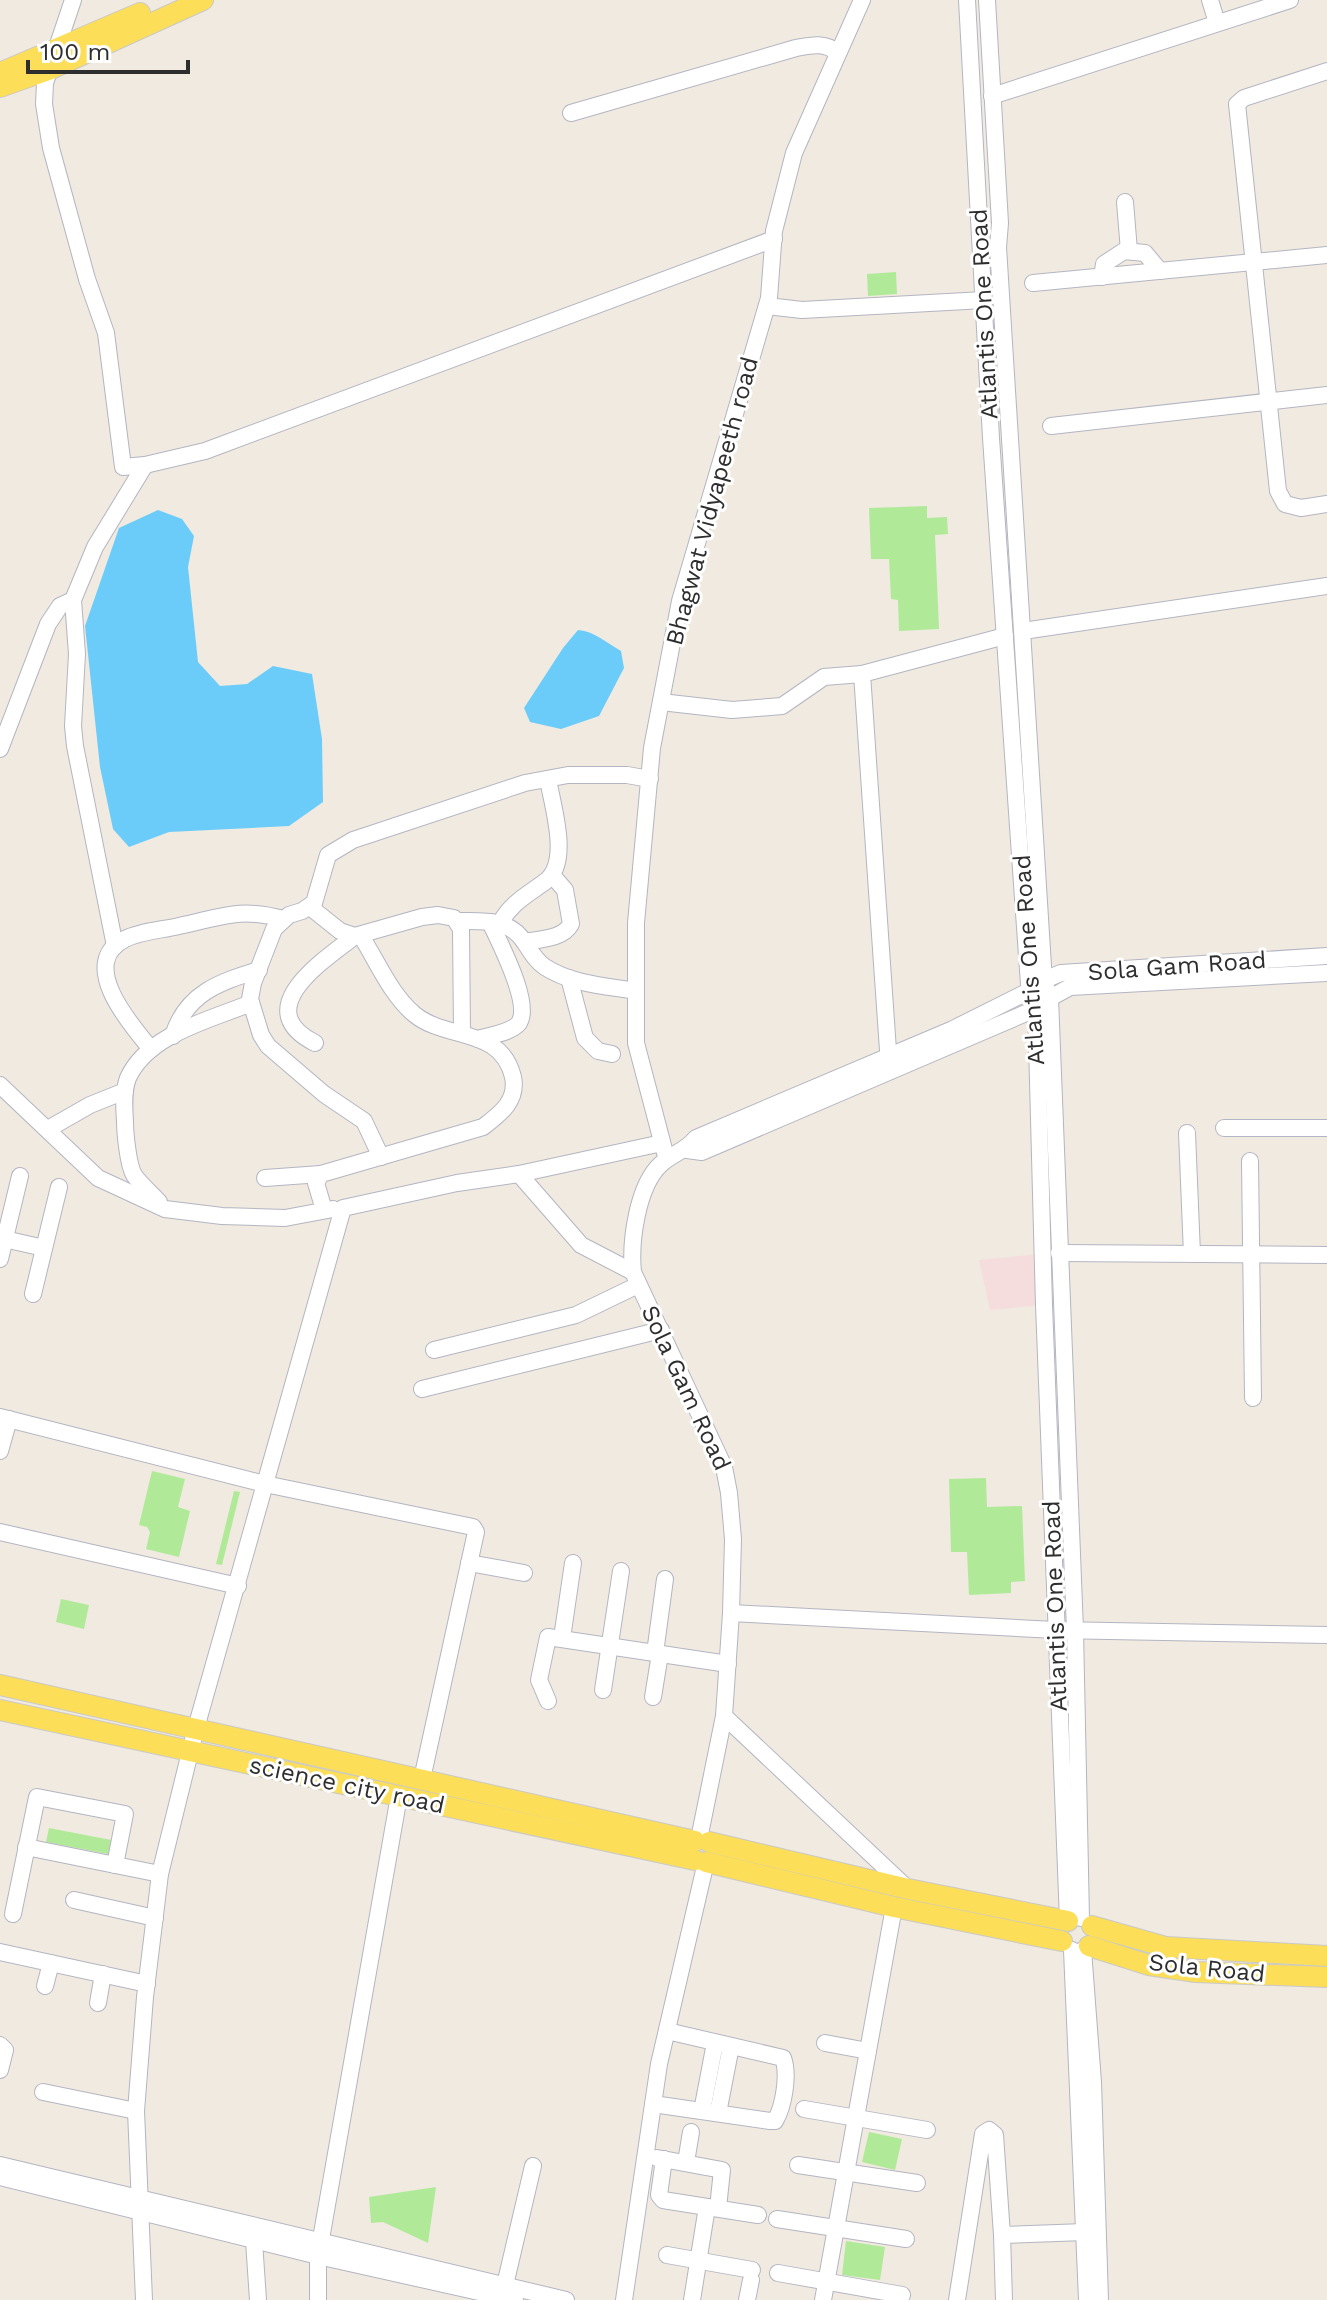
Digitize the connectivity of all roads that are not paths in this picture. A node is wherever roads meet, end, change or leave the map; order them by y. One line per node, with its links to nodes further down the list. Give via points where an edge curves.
1 (73, 0): 11 (street)
2 (171, 0): 11 (main road)
3 (203, 0): 11 (main road)
4 (862, 0): 10 (street, Bhagwat Vidyapeeth road)
5 (967, 0): 25 (street, Atlantis One Road)
6 (987, 0): 15 (street, Atlantis One Road)
7 (1210, 0): 9 (street)
8 (1290, 0): 9 (street)
9 (1217, 23): 15 (street)
10 (838, 53): 16 (street, via 815,44 796,48); 18 (street, Bhagwat Vidyapeeth road, via 794,153)
11 (54, 59): 13 (main road); 14 (main road); 30 (street, via 44,104 51,148 106,333 123,467)
12 (1327, 71): 21 (street, via 1237,104)
13 (0, 73)
14 (0, 87)
15 (992, 96): 34 (street, Atlantis One Road)
16 (571, 113)
17 (1125, 202): 19 (street)
18 (774, 239): 26 (street, Bhagwat Vidyapeeth road); 30 (street, via 205,451)
19 (1129, 251): 22 (street, via 1145,253); 23 (street, via 1104,264)
20 (1327, 255): 21 (street)
21 (1254, 262): 22 (street); 28 (street)
22 (1160, 271): 23 (street)
23 (1102, 277): 24 (street)
24 (1033, 283)
25 (984, 300): 26 (street, via 802,310); 35 (street, Atlantis One Road)
26 (767, 306): 37 (street, Bhagwat Vidyapeeth road, via 680,601)
27 (1327, 395): 28 (street)
28 (1269, 402): 29 (street); 31 (street, via 1278,491 1285,504)
29 (1051, 426)
30 (145, 465): 33 (street, via 95,547)
31 (1327, 504)
32 (1327, 586): 34 (street)
33 (73, 600): 38 (street, via 60,606 48,624); 48 (street, via 75,746)
34 (1023, 631): 54 (street, Atlantis One Road)
35 (1005, 636): 36 (street); 54 (street, Atlantis One Road)
36 (862, 674): 37 (street, via 824,677 782,706 732,710); 62 (street)
37 (661, 702): 40 (street, Bhagwat Vidyapeeth road)
38 (0, 749)
39 (548, 779): 40 (street, via 604,774); 41 (street, via 559,844); 42 (street, via 332,851)
40 (650, 779): 53 (street, Bhagwat Vidyapeeth road, via 636,923)
41 (552, 875): 45 (street); 47 (street, via 565,890 569,930)
42 (310, 907): 43 (street); 46 (street, via 340,931)
43 (283, 919): 48 (street, via 231,913 136,935); 50 (street)
44 (457, 921): 45 (street); 46 (street, via 450,916 422,917); 56 (street)
45 (495, 922): 47 (street, via 509,926); 58 (street, via 518,986 521,1020 511,1029)
46 (358, 936): 56 (street, via 414,1014 434,1026); 59 (street, via 294,989 289,1013 293,1027)
47 (525, 942): 52 (street, via 543,966)
48 (115, 946): 60 (street, via 105,963 111,990 127,1021)
49 (1327, 956): 54 (street, Sola Gam Road, via 1061,973)
50 (259, 970): 55 (street); 57 (street, via 203,991 180,1017)
51 (1327, 973): 54 (street, Sola Gam Road, via 1070,987)
52 (569, 978): 53 (street); 61 (street, via 585,1038 592,1047)
53 (636, 991): 69 (street, Bhagwat Vidyapeeth road, via 636,1043)
54 (1040, 994): 62 (street, Sola Gam Road); 82 (street, Atlantis One Road); 104 (street, Atlantis One Road)
55 (251, 1003): 57 (street); 70 (street, via 268,1046 364,1121)
56 (462, 1032): 58 (street)
57 (173, 1036): 60 (street)
58 (478, 1039): 70 (street, via 509,1063 514,1086 504,1111 483,1127)
59 (315, 1043)
60 (151, 1049): 64 (street, via 138,1062)
61 (612, 1054)
62 (889, 1063): 69 (street, Sola Gam Road, via 702,1152)
63 (0, 1085): 67 (street)
64 (125, 1091): 67 (street); 78 (street, via 133,1173)
65 (1224, 1128): 66 (street)
66 (1327, 1128)
67 (48, 1129): 78 (street, via 98,1178)
68 (1187, 1133): 83 (street)
69 (665, 1151): 73 (street); 87 (street, Sola Gam Road, via 640,1204 631,1254)
70 (381, 1157): 72 (street)
71 (1250, 1161): 84 (street)
72 (321, 1174): 75 (street); 79 (street, via 316,1183)
73 (519, 1174): 77 (street); 87 (street, via 581,1245)
74 (20, 1176): 80 (street)
75 (265, 1178)
76 (59, 1187): 81 (street)
77 (343, 1208): 79 (street); 95 (street)
78 (165, 1209): 79 (street, via 285,1218)
79 (324, 1210)
80 (2, 1238): 81 (street); 86 (street)
81 (44, 1248): 88 (street)
82 (1059, 1253): 83 (street); 105 (street, Atlantis One Road)
83 (1192, 1254): 84 (street)
84 (1251, 1254): 85 (street); 92 (street)
85 (1327, 1255)
86 (0, 1259)
87 (636, 1278): 89 (street, Sola Gam Road); 90 (street, via 576,1315)
88 (33, 1294)
89 (661, 1330): 91 (street); 103 (street, Sola Gam Road, via 727,1479 733,1539)
90 (434, 1350)
91 (422, 1389)
92 (1253, 1398)
93 (4, 1418): 94 (street); 95 (street)
94 (0, 1451)
95 (265, 1484): 97 (street, via 467,1524 476,1532); 102 (street)
96 (0, 1532): 102 (street)
97 (469, 1563): 100 (street); 119 (street)
98 (573, 1563): 107 (street)
99 (621, 1571): 108 (street)
100 (524, 1573)
101 (665, 1579): 109 (street)
102 (238, 1586): 117 (street)
103 (731, 1613): 104 (street); 110 (street, Sola Gam Road)
104 (1055, 1630): 105 (street); 130 (street, Atlantis One Road)
105 (1075, 1630): 106 (street); 130 (street, Atlantis One Road)
106 (1327, 1635)
107 (562, 1638): 108 (street); 114 (street, via 546,1640 539,1680)
108 (610, 1645): 109 (street); 112 (street)
109 (658, 1653): 110 (street); 113 (street)
110 (728, 1664): 116 (street, Sola Gam Road)
111 (0, 1685): 117 (main road)
112 (603, 1690)
113 (653, 1697)
114 (548, 1701)
115 (0, 1710): 118 (main road, science city road)
116 (724, 1716): 122 (street, Sola Gam Road); 125 (street)
117 (196, 1728): 118 (street); 119 (main road)
118 (190, 1752): 120 (main road, science city road); 124 (street)
119 (422, 1779): 122 (main road)
120 (399, 1796): 122 (main road, science city road); 171 (street)
121 (26, 1847): 123 (street); 123 (street, via 37,1797 125,1814); 128 (street)
122 (701, 1849): 125 (main road); 127 (main road, science city road); 139 (street)
123 (115, 1865): 124 (street)
124 (160, 1874): 129 (street)
125 (908, 1889): 130 (main road)
126 (74, 1900): 129 (street)
127 (894, 1907): 130 (main road, science city road); 143 (street)
128 (13, 1914)
129 (155, 1918): 136 (street)
130 (1078, 1936): 132 (main road, Sola Road); 135 (main road, Sola Road, via 1149,1965); 167 (street); 191 (street, via 1093,2082)
131 (0, 1952): 133 (street)
132 (1327, 1956)
133 (51, 1963): 134 (street); 137 (street)
134 (103, 1974): 136 (street); 138 (street)
135 (1327, 1977)
136 (147, 1984): 148 (street)
137 (45, 1986)
138 (98, 2003)
139 (667, 2031): 142 (street); 146 (street)
140 (825, 2043): 143 (street)
141 (0, 2045): 144 (street, via 5,2050)
142 (723, 2045): 149 (street); 149 (street, via 783,2058 780,2109 775,2121)
143 (868, 2051): 150 (street)
144 (0, 2070)
145 (43, 2092): 148 (street)
146 (653, 2104): 149 (street); 153 (street)
147 (804, 2109): 150 (street)
148 (136, 2111): 162 (street)
149 (710, 2112)
150 (856, 2118): 151 (street); 159 (street)
151 (927, 2130)
152 (691, 2132): 155 (street)
153 (645, 2156): 154 (street); 184 (street)
154 (664, 2159): 155 (street); 163 (street, via 660,2198)
155 (686, 2162): 163 (street, via 722,2170)
156 (0, 2165): 162 (street)
157 (798, 2165): 159 (street)
158 (533, 2166): 176 (street)
159 (846, 2172): 161 (street); 166 (street)
160 (0, 2177): 162 (street)
161 (917, 2183)
162 (139, 2205): 170 (street); 171 (street); 179 (street)
163 (712, 2208): 164 (street); 173 (street)
164 (758, 2215)
165 (777, 2219): 166 (street)
166 (836, 2228): 169 (street); 175 (street)
167 (1085, 2232): 168 (street); 190 (street)
168 (1002, 2235): 188 (street, via 995,2135 989,2130 983,2134); 189 (street)
169 (906, 2239)
170 (254, 2241): 171 (street); 180 (street)
171 (319, 2249): 176 (street); 177 (street); 181 (street)
172 (667, 2255): 173 (street)
173 (698, 2261): 185 (street); 186 (street, via 752,2275)
174 (778, 2273): 175 (street)
175 (827, 2282): 178 (street); 187 (street)
176 (505, 2285): 183 (street)
177 (454, 2293): 182 (street)
178 (902, 2295)
179 (144, 2300)
180 (258, 2300)
181 (318, 2300)
182 (515, 2300)
183 (566, 2300)
184 (624, 2300)
185 (692, 2300)
186 (747, 2300)
187 (823, 2300)
188 (957, 2300)
189 (1004, 2300)
190 (1087, 2300)
191 (1100, 2300)

